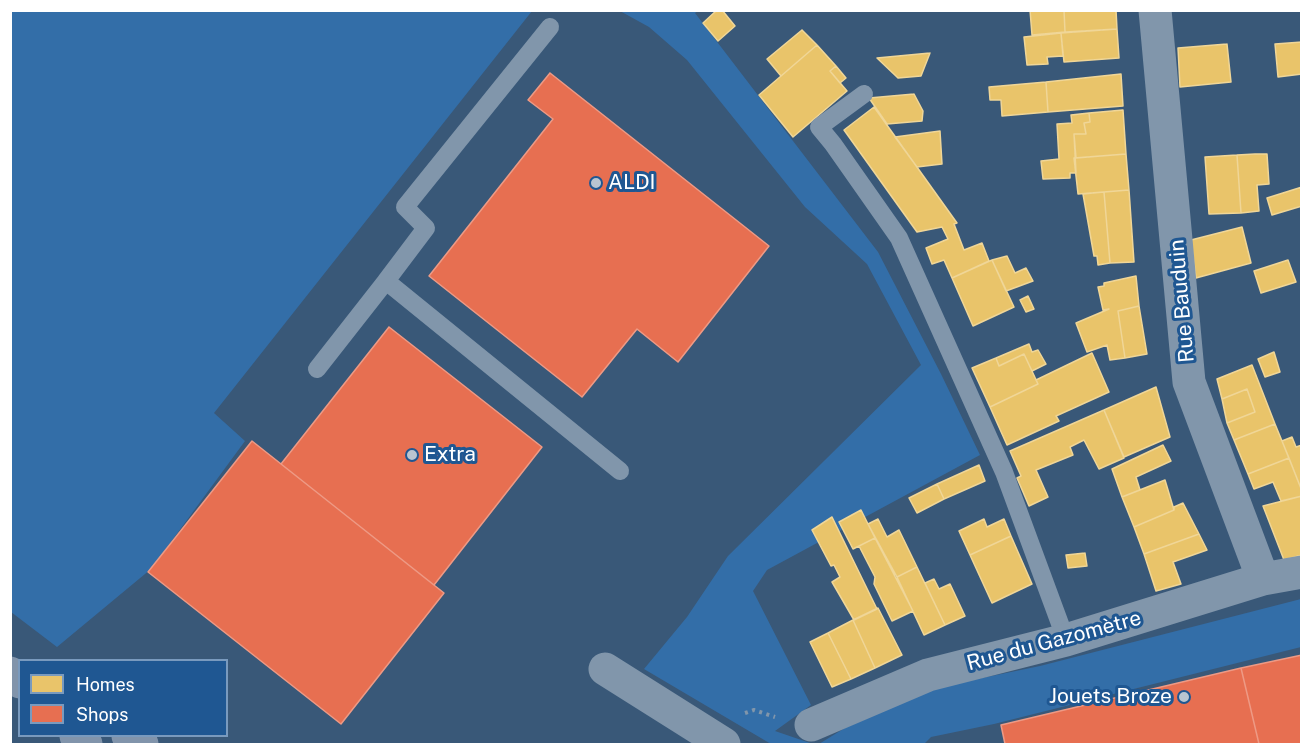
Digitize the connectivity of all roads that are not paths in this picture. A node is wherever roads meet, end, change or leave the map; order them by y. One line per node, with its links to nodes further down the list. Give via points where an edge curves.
1 (1155, 10): 8 (street, Rue Bauduin, via 1189,382)
2 (550, 27): 4 (lane, via 405,207 426,228)
3 (864, 94): 9 (lane, via 819,127 899,238 1004,472)
4 (386, 281): 5 (lane); 6 (lane)
5 (317, 369)
6 (620, 471)
7 (1302, 572): 8 (street, Rue du Gazomètre)
8 (1263, 579): 9 (street, Rue du Gazomètre)
9 (1066, 640): 11 (street, Rue du Gazomètre, via 928,675)
10 (605, 669): 12 (street)
11 (811, 725)
12 (721, 743)

